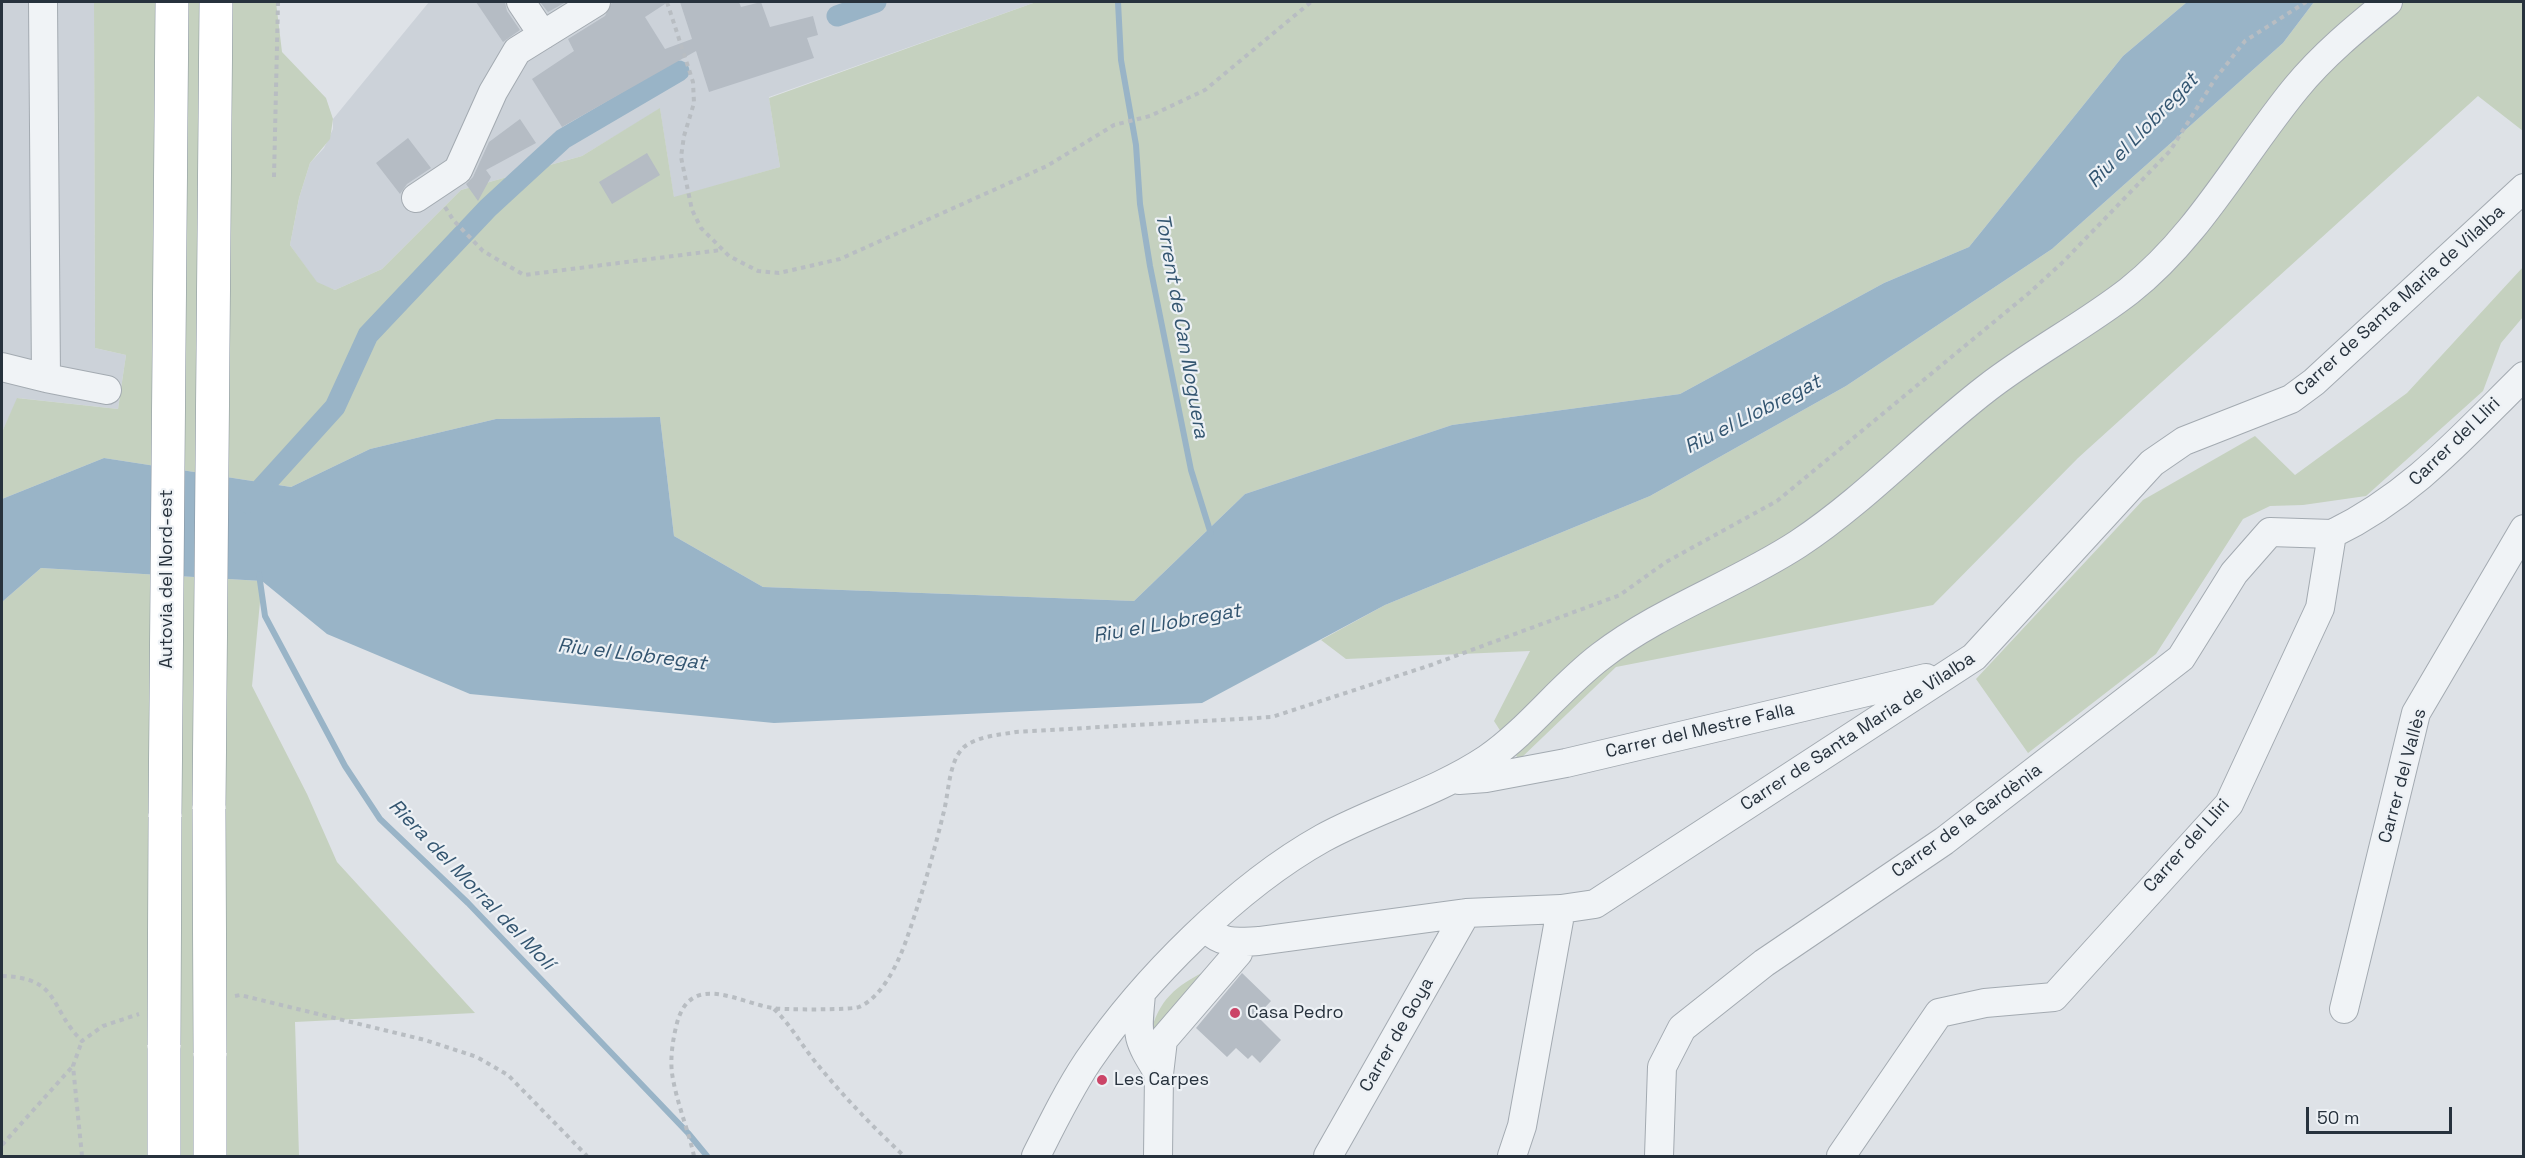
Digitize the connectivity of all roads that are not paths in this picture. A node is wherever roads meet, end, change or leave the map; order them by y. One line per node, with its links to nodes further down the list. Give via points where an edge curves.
1 (43, 2): 12 (street)
2 (172, 2): 27 (highway, Autovia del Nord-est, bridge)
3 (216, 2): 28 (highway, bridge)
4 (521, 2): 7 (street)
5 (595, 2): 7 (street)
6 (2388, 2): 17 (street, via 2298,85 2197,220 2128,292 1989,386 1862,496 1800,543 1661,618 1600,656 1518,735)
7 (543, 35): 9 (street, via 518,51 493,92 458,170)
8 (2523, 188): 16 (street, Carrer de Santa Maria de Vilalba, via 2314,382 2291,399 2184,441 2152,463 1998,635)
9 (416, 198)
10 (2, 367): 12 (street)
11 (2523, 376): 14 (street, Carrer del Lliri, via 2417,481 2363,519)
12 (46, 378): 13 (street)
13 (107, 390)
14 (2332, 534): 33 (street, Carrer de la Gardènia, via 2270,532 2234,573 2181,658 1944,841 1764,963 1682,1028 1662,1067); 34 (street, Carrer del Lliri, via 2320,608 2229,804 2054,997 1985,1003 1939,1013)
15 (2520, 540): 24 (street, Carrer del Vallès, via 2416,713)
16 (1948, 673): 17 (street, Carrer del Mestre Falla, via 1566,763); 18 (street, Carrer de Santa Maria de Vilalba, via 1595,904)
17 (1451, 781): 20 (street, via 1329,834 1292,856)
18 (1561, 909): 19 (street, Carrer de Santa Maria de Vilalba); 32 (street, via 1522,1126)
19 (1466, 913): 21 (street, Carrer de Santa Maria de Vilalba); 31 (street, Carrer de Goya)
20 (1205, 928): 21 (street, Carrer de Santa Maria de Vilalba, via 1217,939); 22 (street)
21 (1249, 947): 22 (street, Carrer de Santa Maria de Vilalba, via 1204,963); 26 (street, via 1163,1040)
22 (1166, 968): 23 (street)
23 (1141, 994): 25 (street); 26 (street, via 1140,1044)
24 (2344, 1009)
25 (1087, 1063): 26 (street, via 1123,1053 1138,1055); 29 (street)
26 (1159, 1074): 30 (street)
27 (164, 1156)
28 (210, 1156)
29 (1036, 1156)
30 (1158, 1156)
31 (1328, 1156)
32 (1512, 1156)
33 (1659, 1156)
34 (1841, 1156)

